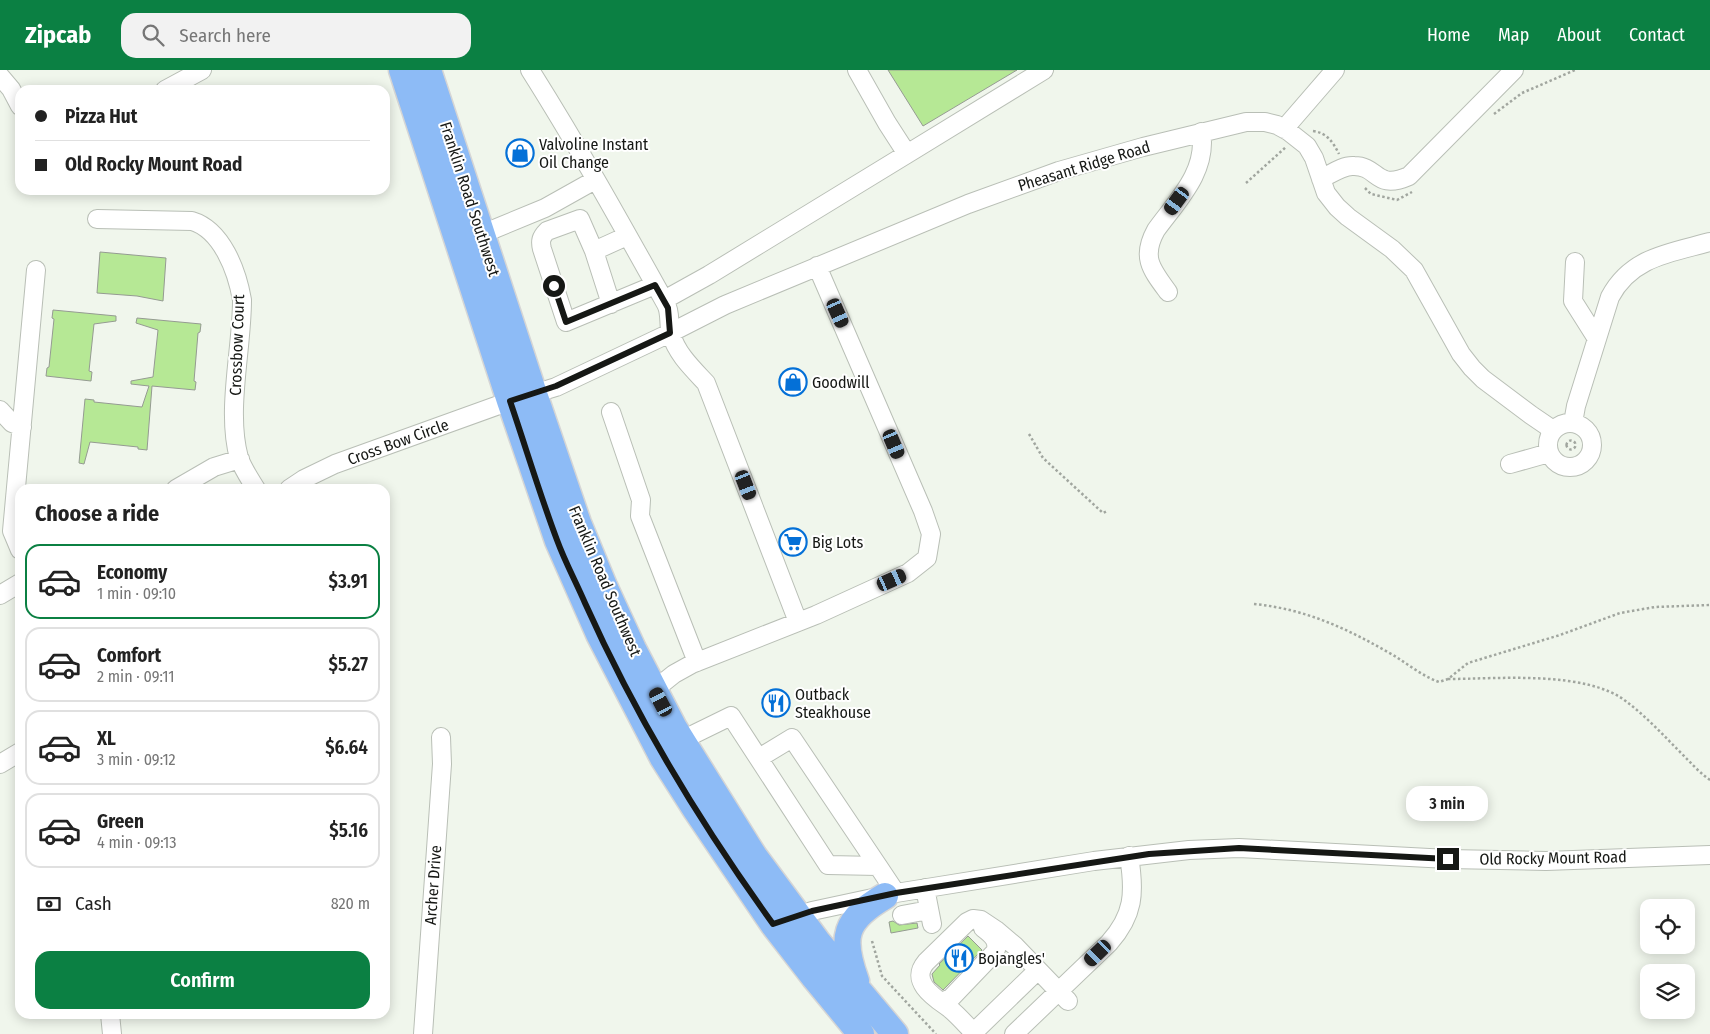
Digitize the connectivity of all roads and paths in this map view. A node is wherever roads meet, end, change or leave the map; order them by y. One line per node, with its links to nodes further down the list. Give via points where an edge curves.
1 (202, 70): 10 (street)
2 (402, 70): 32 (highway, Franklin Road Southwest)
3 (428, 70): 19 (highway, Franklin Road Southwest)
4 (530, 70): 16 (street)
5 (857, 70): 14 (street)
6 (1044, 70): 14 (street)
7 (1335, 70): 13 (street)
8 (1514, 70): 15 (street, via 1409,176 1397,181 1384,180 1365,168 1354,166)
9 (0, 76): 11 (street)
10 (174, 85)
11 (15, 97)
12 (1201, 132): 13 (street, Pheasant Ridge Road, via 1246,122 1265,122); 24 (street, Pheasant Ridge Road, via 1059,171 968,204); 27 (street, via 1203,143 1198,170 1156,230 1148,249 1153,271)
13 (1287, 136): 15 (street, Pheasant Ridge Road, via 1306,146); 17 (path)
14 (907, 154): 28 (street)
15 (1321, 179): 37 (street, Pheasant Ridge Road, via 1326,193 1337,207 1414,270 1472,368)
16 (595, 180): 19 (street, via 545,208); 20 (street)
17 (1246, 183)
18 (97, 219): 41 (street, Crossbow Court, via 192,221 210,230 223,249 240,286 242,300 234,412)
19 (482, 234): 32 (highway, Franklin Road Southwest)
20 (626, 236): 22 (street); 26 (street)
21 (1710, 242): 31 (street, via 1653,258 1626,274 1610,297)
22 (594, 251): 29 (street); 29 (street, via 580,219 547,231 540,242 566,322)
23 (1575, 262): 31 (street, via 1573,301)
24 (817, 266): 30 (street, Pheasant Ridge Road, via 725,305); 54 (street, via 931,534 927,558 908,573)
25 (36, 270): 36 (street)
26 (655, 285): 28 (street); 29 (street)
27 (1168, 292)
28 (664, 300): 30 (street, via 668,308)
29 (610, 304)
30 (670, 333): 32 (street, Pheasant Ridge Road, via 556,386); 54 (street, via 687,363 706,382)
31 (1597, 339): 35 (street)
32 (522, 398): 46 (street, Cross Bow Circle, via 335,464); 57 (highway, Franklin Road Southwest, via 608,595); 71 (highway, Franklin Road Southwest, via 558,542 599,634 663,758)
33 (0, 410): 36 (street, via 12,423)
34 (611, 412): 55 (street, via 641,500 640,516)
35 (1573, 423): 37 (street); 40 (street, via 1586,430 1592,442 1585,462 1572,467 1558,464)
36 (22, 427): 43 (street)
37 (1553, 430): 40 (street, via 1548,441)
38 (1029, 434): 48 (path, via 1050,465 1103,513)
39 (1570, 451): 39 (path, via 1566,447 1567,442 1577,443)
40 (1549, 453): 42 (street)
41 (240, 459): 44 (street, via 214,467); 45 (street, Crossbow Court)
42 (1510, 464)
43 (17, 484)
44 (185, 484)
45 (253, 484)
46 (296, 484)
47 (15, 500): 49 (street, via 12,531)
48 (1106, 510)
49 (15, 542)
50 (15, 586): 51 (street)
51 (0, 595)
52 (1254, 604): 56 (path, via 1280,607 1338,625 1434,680)
53 (1710, 605): 56 (path, via 1655,607 1620,613 1468,663)
54 (798, 622): 55 (street)
55 (697, 662): 57 (street)
56 (1448, 680): 63 (path, via 1550,679 1605,689 1625,700 1650,721)
57 (654, 690): 59 (highway, Franklin Road Southwest)
58 (441, 737): 82 (street, Archer Drive, via 442,764)
59 (682, 740): 61 (street, via 731,716); 69 (highway, Franklin Road Southwest, via 754,856)
60 (15, 755): 62 (street)
61 (759, 758): 66 (street, via 828,865); 66 (street, via 792,738)
62 (0, 764)
63 (1710, 780)
64 (1710, 854): 65 (street, Old Rocky Mount Road, via 1546,861 1239,848)
65 (1129, 856): 67 (street, Old Rocky Mount Road); 77 (street, via 1132,891 1125,922)
66 (878, 866): 68 (street)
67 (925, 888): 68 (street, Old Rocky Mount Road); 70 (street, via 931,917)
68 (891, 894): 69 (street, Old Rocky Mount Road); 76 (highway, via 864,910 847,938 849,961)
69 (798, 915): 71 (street, Old Rocky Mount Road); 76 (highway, Franklin Road Southwest)
70 (902, 915)
71 (773, 924): 83 (highway, Franklin Road Southwest)
72 (872, 941): 85 (path, via 882,976)
73 (1015, 946): 74 (street); 75 (street, via 986,922 971,920 924,965 921,974); 78 (street)
74 (1038, 970): 77 (street); 80 (street)
75 (923, 985): 78 (street); 78 (street, via 923,977 929,968 968,929 981,927 992,936 997,947 993,954)
76 (862, 995): 84 (highway, Franklin Road Southwest)
77 (1064, 996): 86 (street)
78 (944, 1004): 80 (street)
79 (110, 1019): 81 (street)
80 (974, 1033)
81 (112, 1034)
82 (423, 1034)
83 (861, 1034)
84 (895, 1034)
85 (936, 1034)
86 (1014, 1034)

